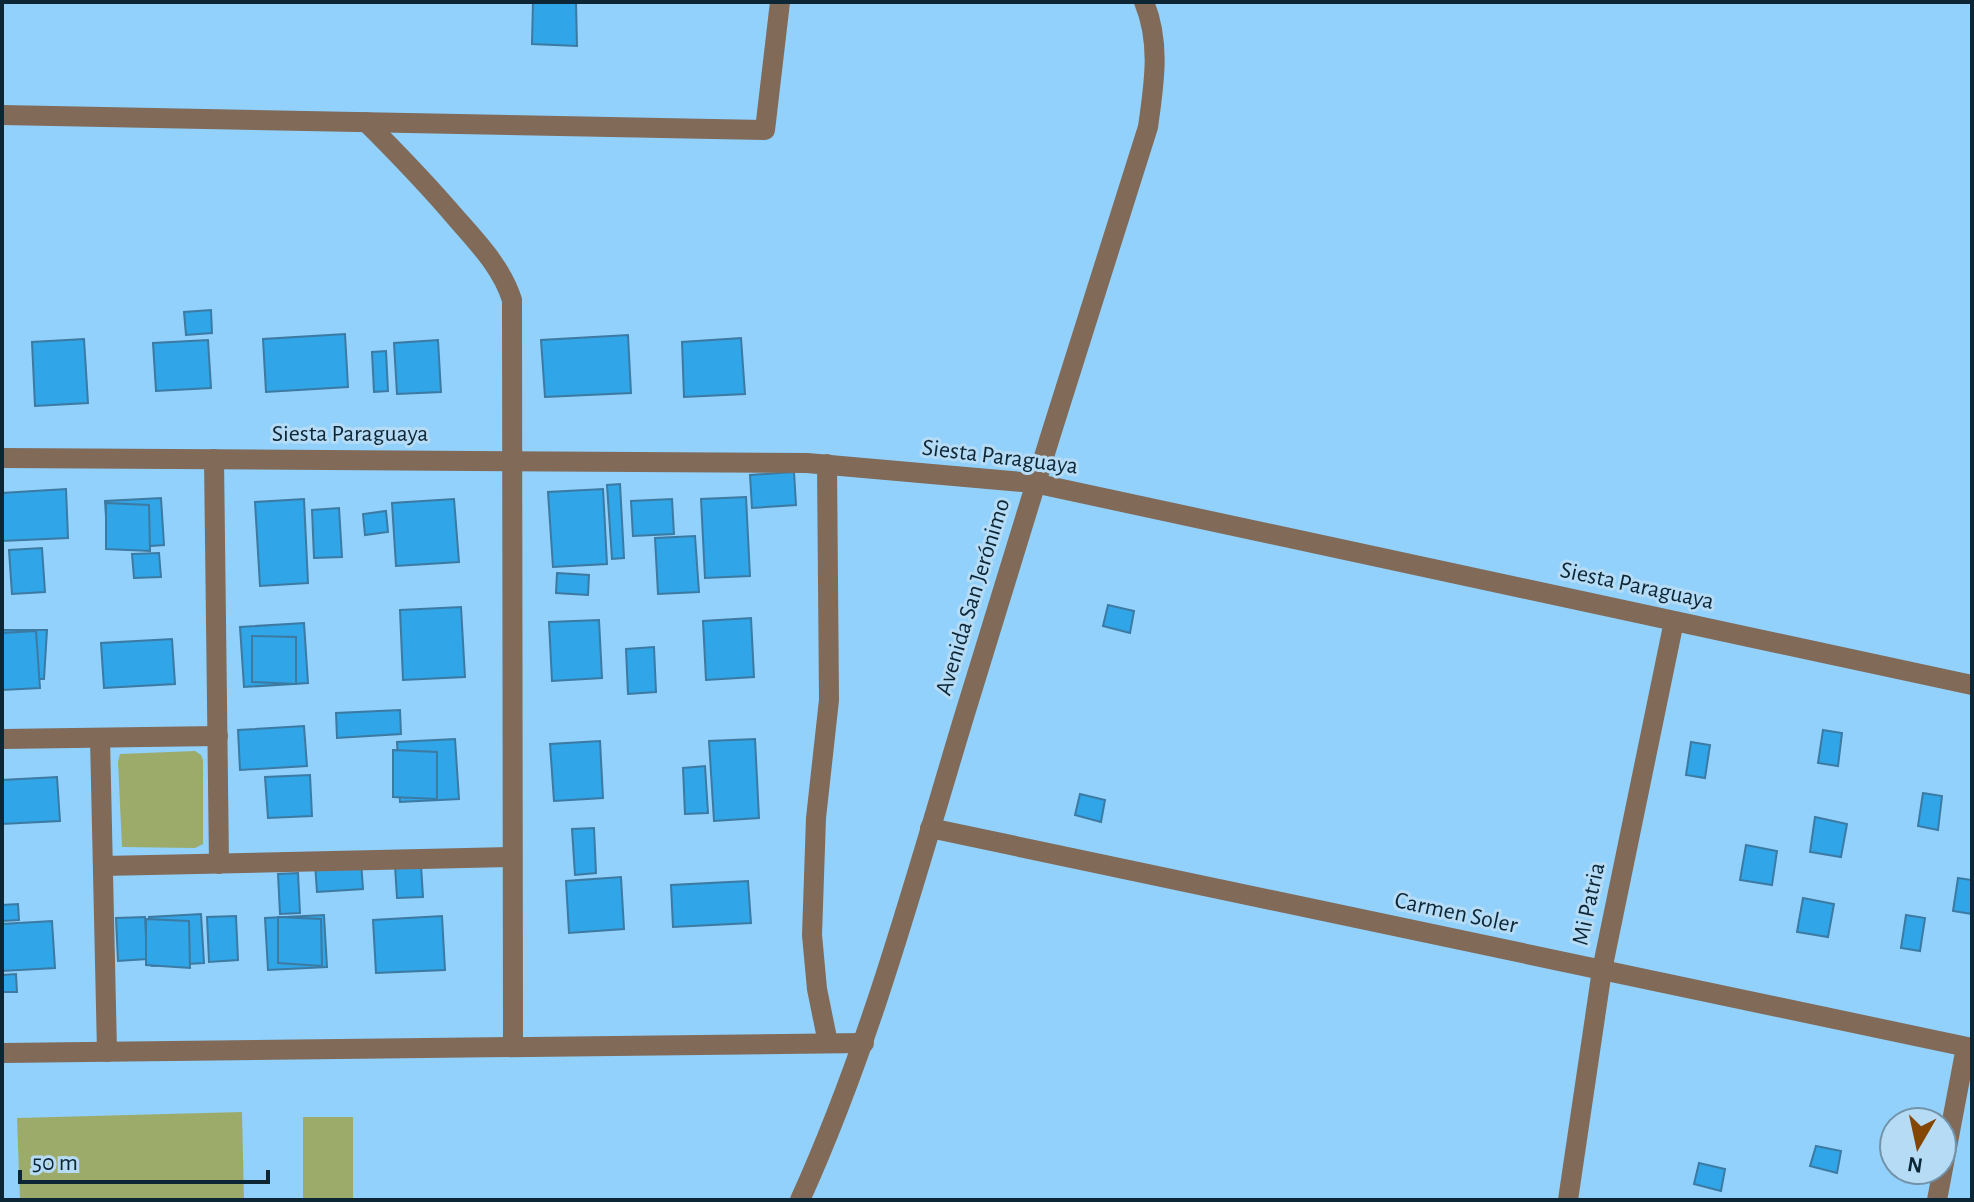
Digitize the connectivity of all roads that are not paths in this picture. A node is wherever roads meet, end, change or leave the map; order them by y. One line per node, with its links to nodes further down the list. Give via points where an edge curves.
1 (780, 2): 4 (street, via 765,130)
2 (1144, 2): 9 (street, Avenida San Jerónimo, via 1153,24 1156,76 1148,127)
3 (2, 115): 4 (street)
4 (366, 122): 7 (street, via 415,170 506,279 512,300)
5 (2, 458): 6 (street, Siesta Paraguaya)
6 (214, 459): 7 (street, Siesta Paraguaya); 12 (street)
7 (512, 461): 8 (street, Siesta Paraguaya); 16 (street)
8 (827, 464): 9 (street, Siesta Paraguaya); 20 (street, via 829,700 816,818 812,935)
9 (1034, 483): 10 (street, Siesta Paraguaya); 15 (street, Avenida San Jerónimo)
10 (1674, 621): 11 (street, Siesta Paraguaya); 19 (street, Mi Patria)
11 (1972, 685)
12 (218, 736): 13 (street); 17 (street)
13 (100, 738): 14 (street); 18 (street)
14 (2, 739)
15 (930, 828): 19 (street, Carmen Soler); 21 (street, Avenida San Jerónimo)
16 (512, 857): 17 (street); 22 (street)
17 (219, 864): 18 (street)
18 (103, 866): 24 (street)
19 (1602, 970): 23 (street, Carmen Soler); 27 (street, Mi Patria)
20 (828, 1043): 21 (street); 22 (street)
21 (864, 1043): 26 (street, Avenida San Jerónimo)
22 (513, 1047): 24 (street)
23 (1969, 1048): 28 (street)
24 (107, 1052): 25 (street)
25 (2, 1053)
26 (800, 1200)
27 (1568, 1200)
28 (1937, 1200)

